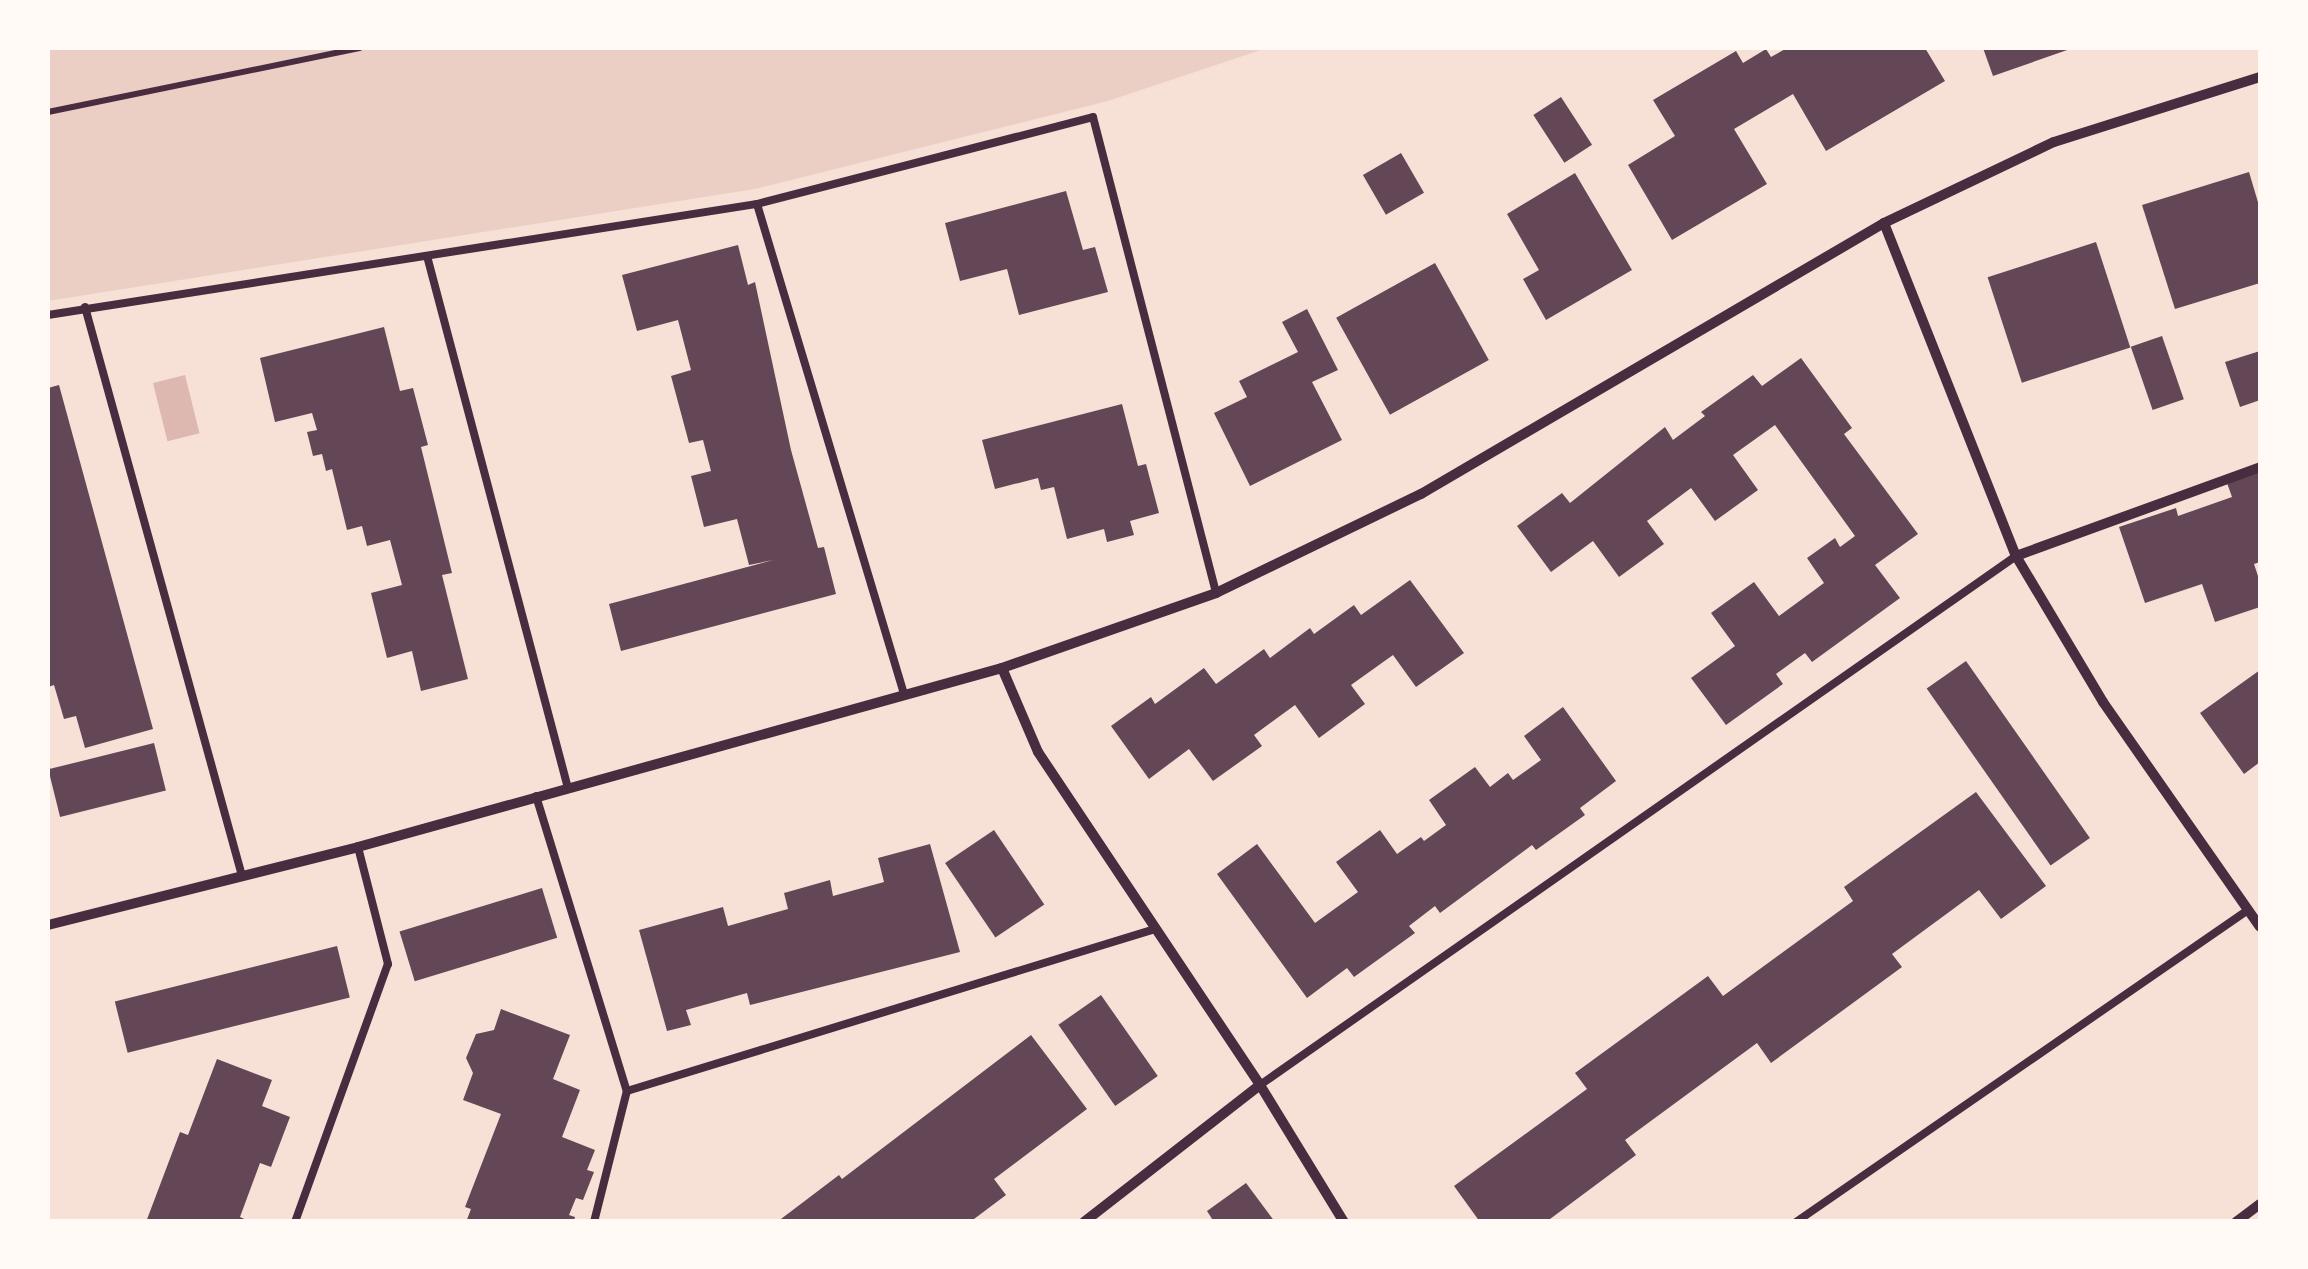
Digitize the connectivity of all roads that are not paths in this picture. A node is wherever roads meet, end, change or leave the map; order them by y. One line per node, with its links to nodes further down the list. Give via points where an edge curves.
1 (2260, 77): 3 (street, via 2054,142)
2 (757, 204): 4 (lane); 9 (lane, via 1093,117); 11 (lane)
3 (1884, 222): 8 (street); 9 (street, via 1421,494)
4 (427, 256): 5 (lane); 12 (lane)
5 (85, 307): 6 (lane); 15 (lane)
6 (48, 315)
7 (2260, 467): 8 (street)
8 (2016, 556): 16 (street, via 2103,702); 20 (lane)
9 (1216, 593): 10 (street)
10 (1002, 668): 11 (street); 19 (street, via 1038,752)
11 (904, 694): 12 (street)
12 (568, 788): 13 (street)
13 (536, 796): 14 (street); 21 (lane)
14 (358, 847): 15 (street); 23 (lane, via 388,964)
15 (242, 876): 17 (street)
16 (2248, 910): 18 (street); 27 (lane)
17 (48, 924)
18 (2260, 928)
19 (1156, 929): 20 (street); 21 (lane)
20 (1260, 1085): 25 (street); 26 (street)
21 (627, 1092): 24 (lane)
22 (2260, 1204): 28 (street)
23 (296, 1222)
24 (594, 1222)
25 (1084, 1222)
26 (1344, 1222)
27 (1796, 1222)
28 (2236, 1222)

